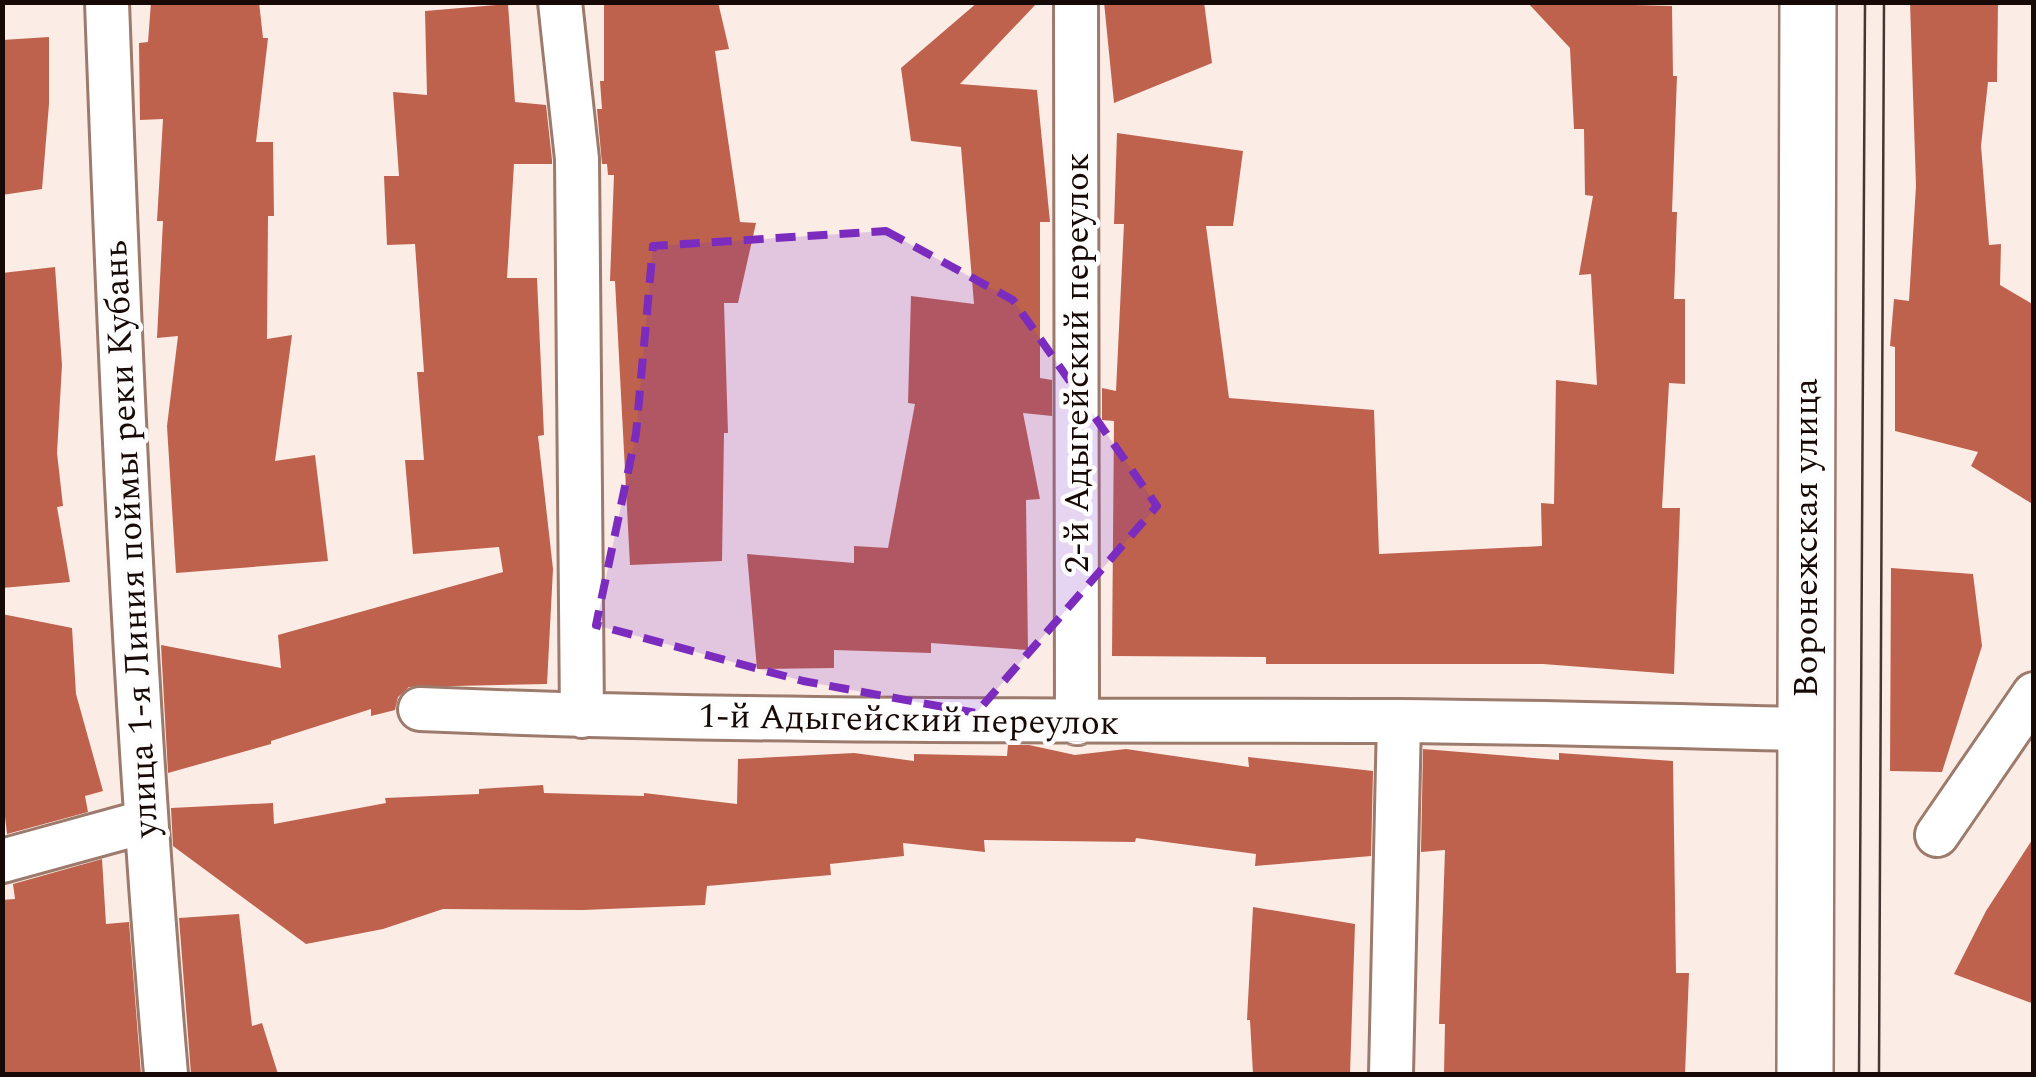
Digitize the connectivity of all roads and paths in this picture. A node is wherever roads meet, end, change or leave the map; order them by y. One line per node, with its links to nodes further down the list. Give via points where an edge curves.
1 (107, 2): 11 (street, улица 1-я Линия поймы реки Кубань)
2 (560, 2): 7 (street, via 578,159)
3 (1076, 2): 9 (street, 2-й Адыгейский переулок)
4 (1808, 2): 10 (street, Воронежская улица)
5 (2034, 694): 12 (street)
6 (420, 709): 7 (street, 1-й Адыгейский переулок)
7 (582, 716): 9 (street, 1-й Адыгейский переулок)
8 (1399, 721): 9 (street, 1-й Адыгейский переулок); 10 (street, 1-й Адыгейский переулок); 15 (street)
9 (1076, 722)
10 (1806, 728): 16 (street, Воронежская улица)
11 (144, 822): 13 (street); 14 (street, улица 1-я Линия поймы реки Кубань)
12 (1938, 836)
13 (2, 861)
14 (166, 1074)
15 (1391, 1074)
16 (1805, 1074)

